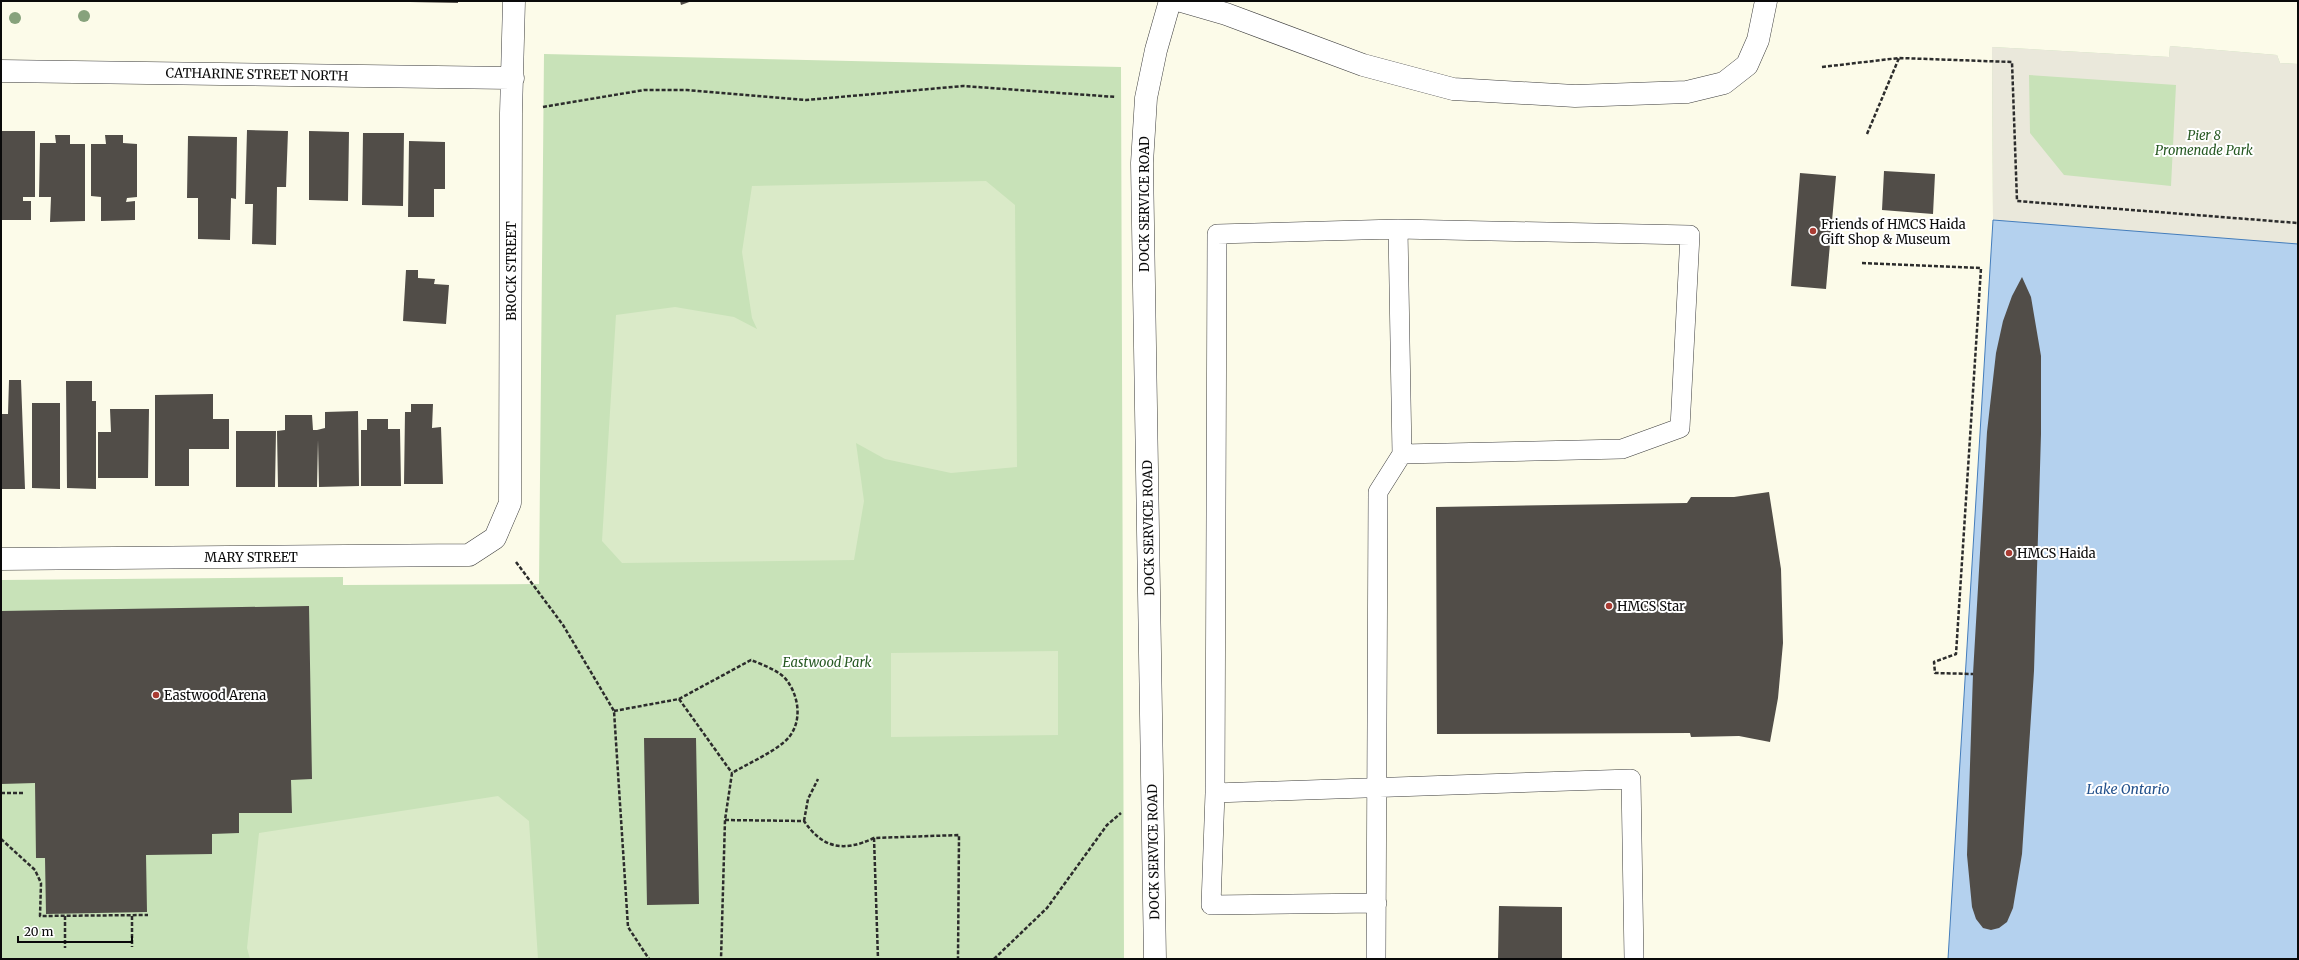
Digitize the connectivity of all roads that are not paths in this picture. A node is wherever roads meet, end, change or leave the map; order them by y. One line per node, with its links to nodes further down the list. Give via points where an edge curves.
1 (514, 1): 6 (street, BROCK STREET)
2 (1170, 1): 14 (street, DOCK SERVICE ROAD, via 1146,98 1142,163)
3 (1181, 1): 4 (street, via 1226,14 1363,65 1453,89 1575,96 1687,92 1724,84 1747,65 1758,40)
4 (1766, 1)
5 (1, 71): 6 (street, CATHARINE STREET NORTH)
6 (513, 78): 9 (street, BROCK STREET, via 510,503)
7 (1398, 229): 8 (lane); 8 (lane, via 1690,235 1680,428 1622,449); 12 (lane, via 1217,234)
8 (1402, 454): 11 (lane, via 1378,492)
9 (495, 538): 10 (street, MARY STREET, via 469,555)
10 (1, 559)
11 (1377, 789): 12 (lane); 13 (lane); 16 (lane, via 1631,779)
12 (1215, 793): 13 (lane, via 1211,905)
13 (1376, 903): 15 (lane)
14 (1155, 959)
15 (1376, 959)
16 (1634, 959)

